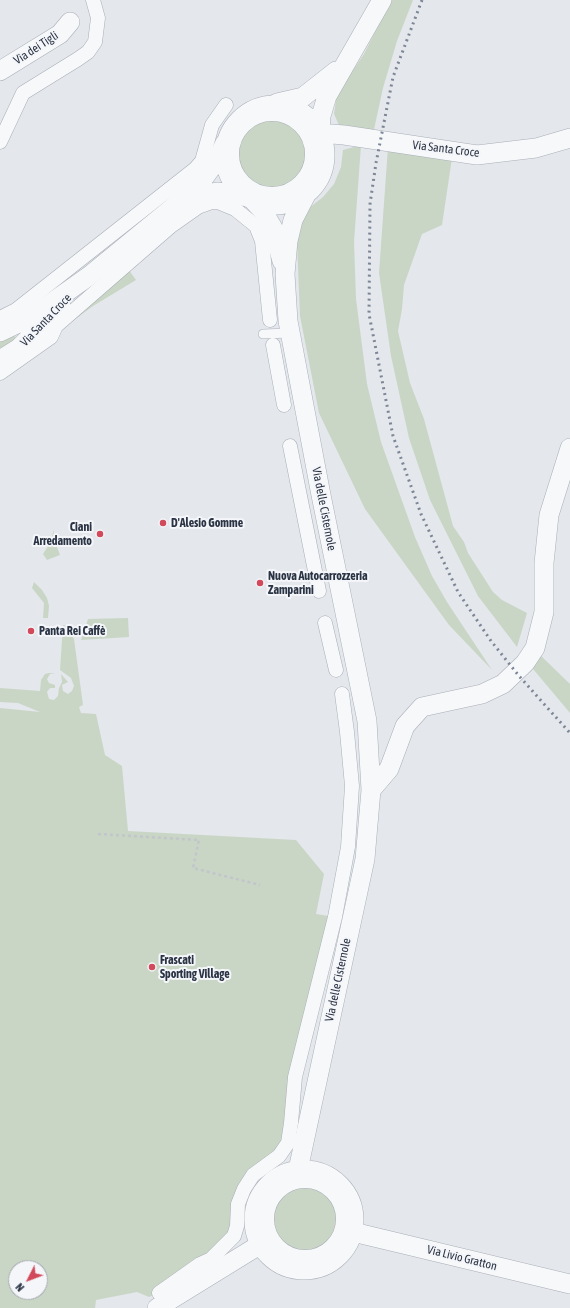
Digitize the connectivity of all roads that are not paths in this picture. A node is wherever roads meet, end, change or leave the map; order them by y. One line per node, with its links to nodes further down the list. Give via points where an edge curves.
1 (93, 0): 11 (street, via 98,18 95,42 88,52 23,93)
2 (382, 0): 4 (street)
3 (70, 22): 5 (street, Via dei Tigli, via 60,34)
4 (345, 63): 7 (street, via 303,97); 8 (street, via 327,96 321,116)
5 (0, 71)
6 (226, 105): 17 (street, via 212,125 202,161 195,169 16,310)
7 (262, 111): 7 (street, via 245,124 237,135 232,148 232,162 247,186 265,194 285,193 298,186 307,176 312,165 313,152 310,140 304,129 295,121 283,115); 8 (street, via 286,106 298,110 312,121); 9 (street, via 254,109 237,121)
8 (320, 133): 10 (street, Via Santa Croce, via 477,155 536,148); 12 (street, via 325,156 320,177)
9 (229, 134): 13 (street, Via delle Cisternole, via 225,151 226,165 233,182); 14 (street, Via Santa Croce, via 217,160 202,179)
10 (570, 138)
11 (0, 142)
12 (307, 193): 13 (street, Via Santa Croce, via 292,202 280,204 261,202); 15 (street, Via delle Cisternole, via 293,220)
13 (249, 197): 14 (street, Via Santa Croce, via 217,192 199,195); 15 (street, Via delle Cisternole, via 263,211 273,228)
14 (172, 208): 16 (street, Via Santa Croce)
15 (285, 274): 20 (street, Via delle Cisternole)
16 (90, 276): 19 (street, Via Santa Croce, via 25,320); 23 (street, Via Santa Croce, via 19,348)
17 (0, 318)
18 (270, 320): 24 (street, via 262,241 256,226 235,209 212,202 198,207 171,226 56,326 51,337)
19 (0, 332)
20 (290, 333): 21 (lane); 32 (street, Via delle Cisternole, via 367,721)
21 (263, 334)
22 (273, 345): 25 (street)
23 (0, 360)
24 (0, 373)
25 (284, 405)
26 (290, 446): 28 (street)
27 (570, 448): 32 (street, via 549,515 544,563 544,612 535,648 503,684 482,694 422,707 405,726 389,769)
28 (319, 591)
29 (325, 623): 30 (street)
30 (336, 670)
31 (342, 694): 37 (street, via 352,786 349,840 335,917 294,1077 288,1143 279,1156 253,1175 244,1189 238,1204 234,1236 211,1259 200,1264)
32 (372, 790): 33 (street, Via delle Cisternole, via 365,859)
33 (296, 1176): 33 (street, via 272,1200 267,1217 268,1228 272,1239 292,1256 318,1256 330,1249 338,1239 343,1228 341,1206 335,1196 322,1185); 34 (street, via 305,1169 317,1171 329,1176 346,1192 354,1210); 35 (street, via 278,1176 261,1192 253,1216 255,1232)
34 (353, 1232): 35 (street, via 343,1252 335,1260 313,1269 303,1270 281,1265 266,1253); 36 (street, Via Livio Gratton)
35 (261, 1244): 37 (street)
36 (570, 1284)
37 (158, 1300)

